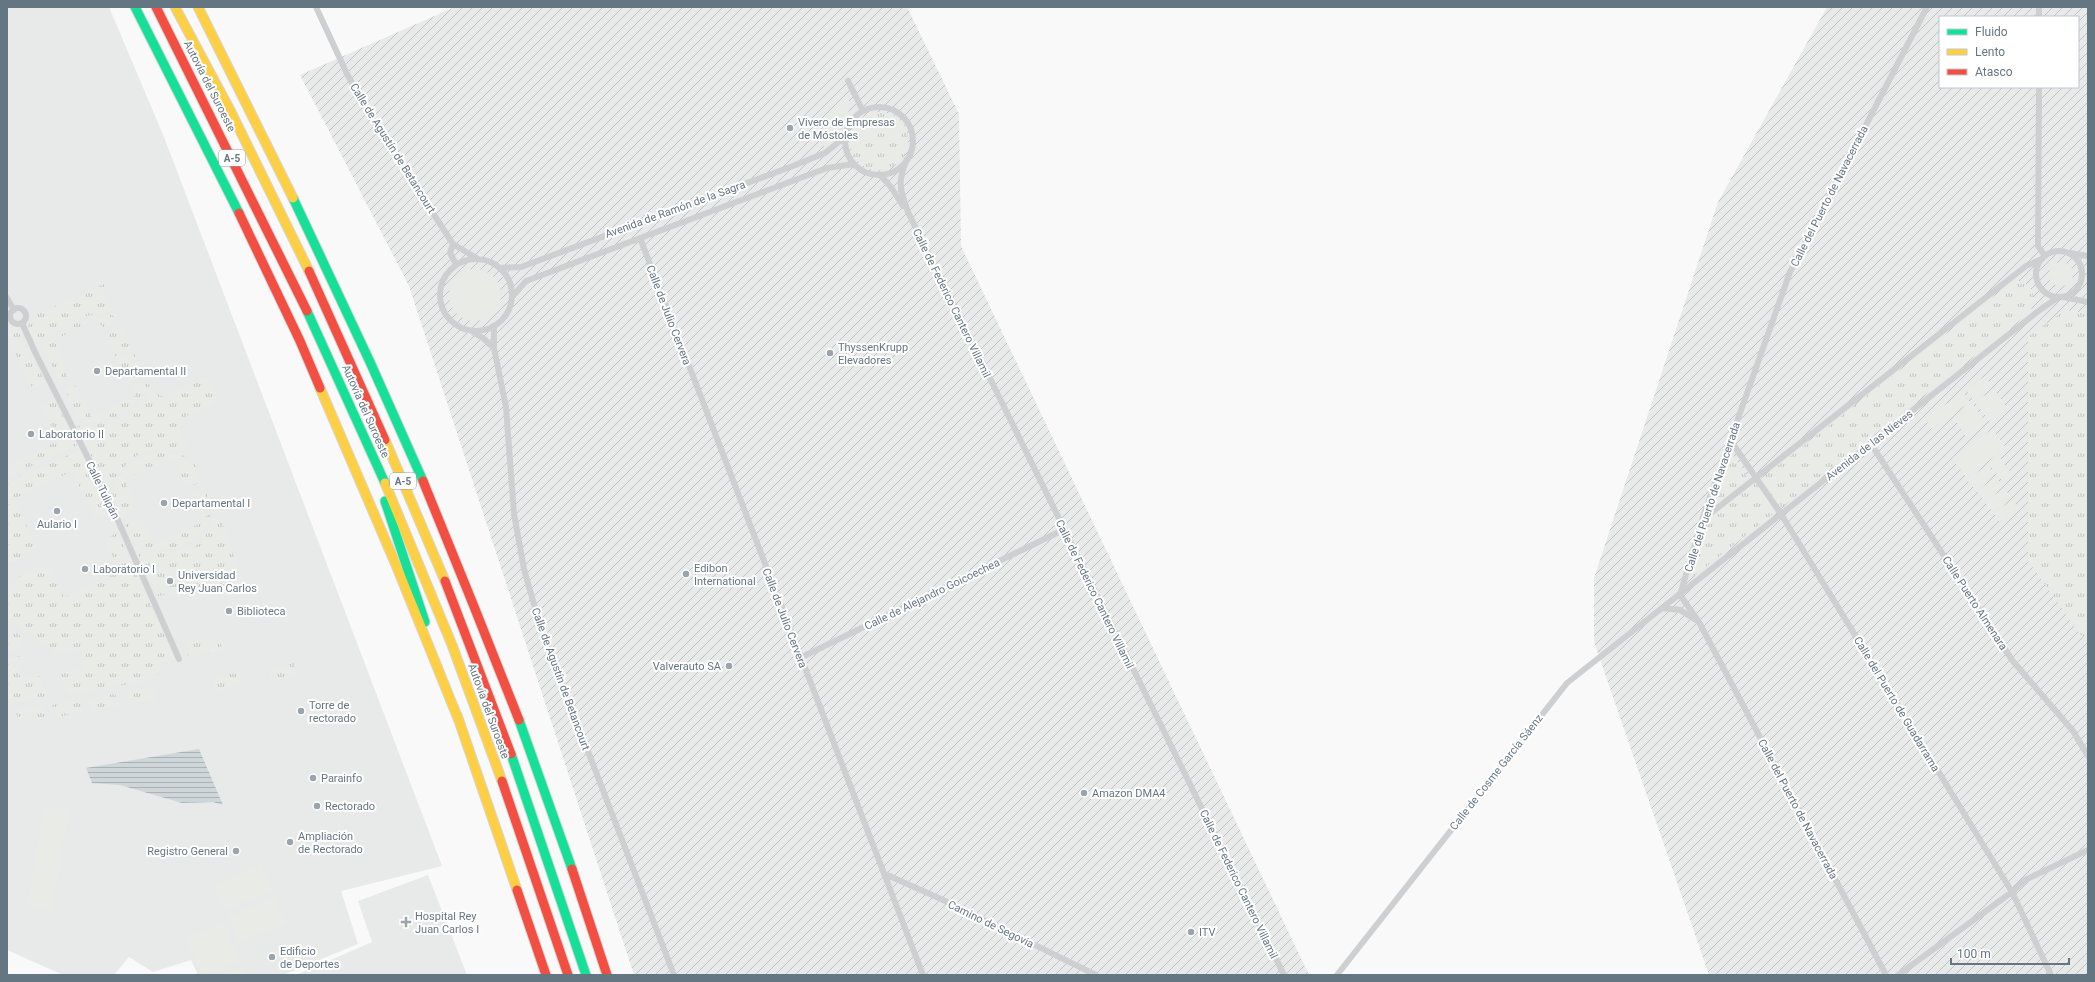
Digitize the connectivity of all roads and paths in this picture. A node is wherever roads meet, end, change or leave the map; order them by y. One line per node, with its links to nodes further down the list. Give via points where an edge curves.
1 (135, 7): 44 (highway, via 300,341 396,565)
2 (156, 7): 28 (highway, Autovía del Suroeste / A-5)
3 (175, 7): 51 (highway, Autovía del Suroeste / A-5, via 230,109 312,278 382,431 478,667)
4 (198, 7): 52 (highway, via 330,272 380,380 465,580 545,793)
5 (316, 7): 16 (street, Calle de Agustín de Betancourt, via 347,74 377,127)
6 (1927, 7): 33 (street, Calle del Puerto de Navacerrada, via 1790,272)
7 (848, 81): 9 (street)
8 (2038, 88): 19 (street, via 2038,246)
9 (863, 111): 10 (street, via 854,118); 11 (street, via 875,107 888,108 899,114 907,123 912,135 912,148)
10 (845, 137): 12 (street, via 847,151); 22 (street, Avenida de Ramón de la Sagra, via 825,153 808,160 521,267)
11 (907, 159): 13 (street, via 891,173); 14 (street, Calle de Federico Cantero Villamil, via 900,175 900,186)
12 (854, 164): 13 (street, via 861,170); 15 (street, Avenida de Ramón de la Sagra, via 827,168)
13 (880, 175): 14 (street, Calle de Federico Cantero Villamil)
14 (908, 212): 38 (street, Calle de Federico Cantero Villamil)
15 (640, 238): 23 (street, Avenida de Ramón de la Sagra, via 526,281); 42 (street, Calle de Julio Cervera)
16 (453, 244): 20 (street, Calle de Agustín de Betancourt); 21 (street, Calle de Agustín de Betancourt, via 450,253)
17 (2065, 252): 18 (street); 19 (street, via 2051,253); 24 (street, via 2076,258 2082,270 2082,277 2077,289)
18 (2088, 256)
19 (2044, 258): 24 (street, via 2037,271 2039,284 2047,293); 35 (street, via 2026,266)
20 (478, 259): 21 (street); 22 (street, via 490,261)
21 (456, 264): 31 (street, via 447,272 442,282 440,304 451,323)
22 (500, 268): 23 (street, via 509,281)
23 (512, 297): 30 (street, via 510,309 504,319)
24 (2060, 297): 26 (street); 34 (street, Avenida de las Nieves, via 2041,309)
25 (7, 298): 27 (street, Calle Tulipán)
26 (2088, 302)
27 (14, 310): 29 (street, Calle Tulipán, via 11,314 13,321 17,324); 29 (street, Calle Tulipán, via 20,308 25,313 26,317)
28 (312, 319): 44 (highway, via 319,348 390,512); 50 (highway, Autovía del Suroeste / A-5, via 406,531 462,672 544,900)
29 (22, 323): 43 (street, Calle Tulipán, via 109,500)
30 (494, 327): 31 (street); 32 (street, Calle de Agustín de Betancourt)
31 (472, 332): 32 (street, via 484,338)
32 (494, 348): 53 (street, Calle de Agustín de Betancourt, via 506,407 514,514 524,569 541,629)
33 (1730, 440): 35 (street, Calle del Puerto de Guadarrama); 37 (street, Calle del Puerto de Navacerrada)
34 (1871, 444): 36 (street, Avenida de las Nieves); 45 (street, Calle Puerto Almenara, via 2012,660 2073,732)
35 (1756, 478): 36 (street, Calle del Puerto de Guadarrama); 37 (street)
36 (1781, 514): 39 (street, Avenida de las Nieves); 48 (street, Calle del Puerto de Guadarrama)
37 (1702, 520): 39 (street, Calle del Puerto de Navacerrada)
38 (1063, 530): 42 (street, Calle de Alejandro Goicoechea); 56 (street, Calle de Federico Cantero Villamil)
39 (1680, 595): 40 (street, Calle de Cosme García Sáenz); 41 (street, Calle del Puerto de Navacerrada)
40 (1662, 608): 41 (street, via 1680,610); 57 (street, Calle de Cosme García Sáenz, via 1567,683)
41 (1699, 622): 58 (street, Calle del Puerto de Navacerrada)
42 (800, 658): 47 (street, Calle de Julio Cervera)
43 (179, 659)
44 (459, 721): 49 (highway)
45 (2088, 756)
46 (2088, 850): 48 (street, via 2025,880)
47 (885, 874): 54 (street, Calle de Julio Cervera); 55 (street, Camino de Segovia)
48 (2012, 892): 59 (street); 60 (street, Calle del Puerto de Guadarrama)
49 (546, 975)
50 (568, 975)
51 (586, 975)
52 (607, 975)
53 (674, 975)
54 (923, 975)
55 (1096, 975)
56 (1284, 975)
57 (1337, 975)
58 (1886, 975)
59 (1898, 975)
60 (2051, 975)

